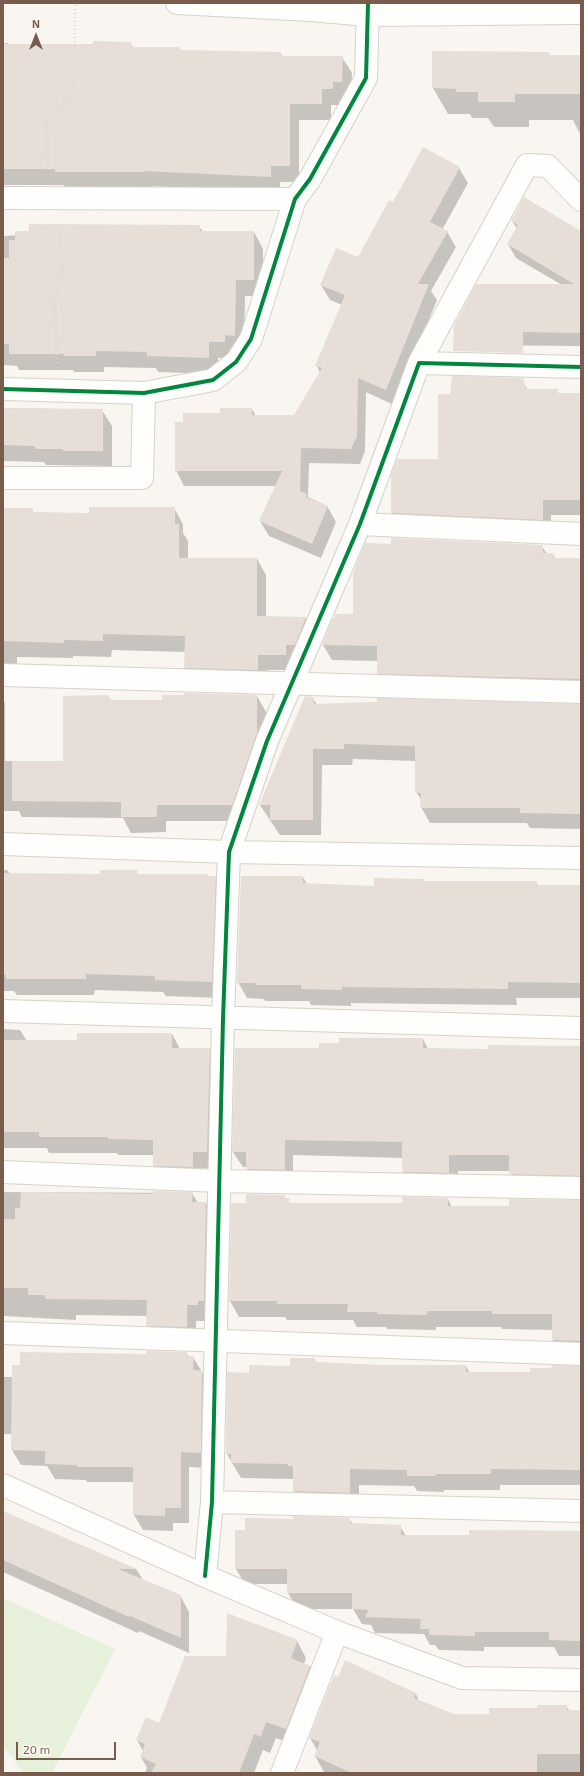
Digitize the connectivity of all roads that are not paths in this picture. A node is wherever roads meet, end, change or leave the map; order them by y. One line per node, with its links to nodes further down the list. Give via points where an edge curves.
1 (177, 3): 2 (street, via 310,10)
2 (368, 9): 3 (street); 5 (street, via 366,78 310,179)
3 (581, 13)
4 (3, 198): 5 (street)
5 (295, 199): 10 (street, via 251,339 236,362 213,380)
6 (581, 200): 7 (street, via 548,166 527,165)
7 (419, 363): 8 (street); 12 (street)
8 (581, 367)
9 (3, 389): 10 (street)
10 (144, 393): 11 (street, via 142,478)
11 (3, 478)
12 (360, 524): 13 (street); 15 (street)
13 (581, 534)
14 (3, 675): 15 (street)
15 (291, 685): 16 (street); 18 (street, via 267,741)
16 (581, 692)
17 (3, 844): 18 (street)
18 (229, 852): 19 (street); 21 (street)
19 (581, 858)
20 (3, 1011): 21 (street)
21 (223, 1019): 22 (street); 24 (street)
22 (581, 1028)
23 (3, 1172): 24 (street)
24 (219, 1181): 25 (street); 27 (street)
25 (581, 1188)
26 (3, 1333): 27 (street)
27 (215, 1340): 28 (street); 30 (street)
28 (581, 1354)
29 (3, 1485): 32 (street)
30 (212, 1502): 31 (street); 32 (street)
31 (581, 1511)
32 (205, 1576): 33 (street)
33 (337, 1632): 34 (street, via 462,1678); 35 (street)
34 (581, 1680)
35 (282, 1773)

